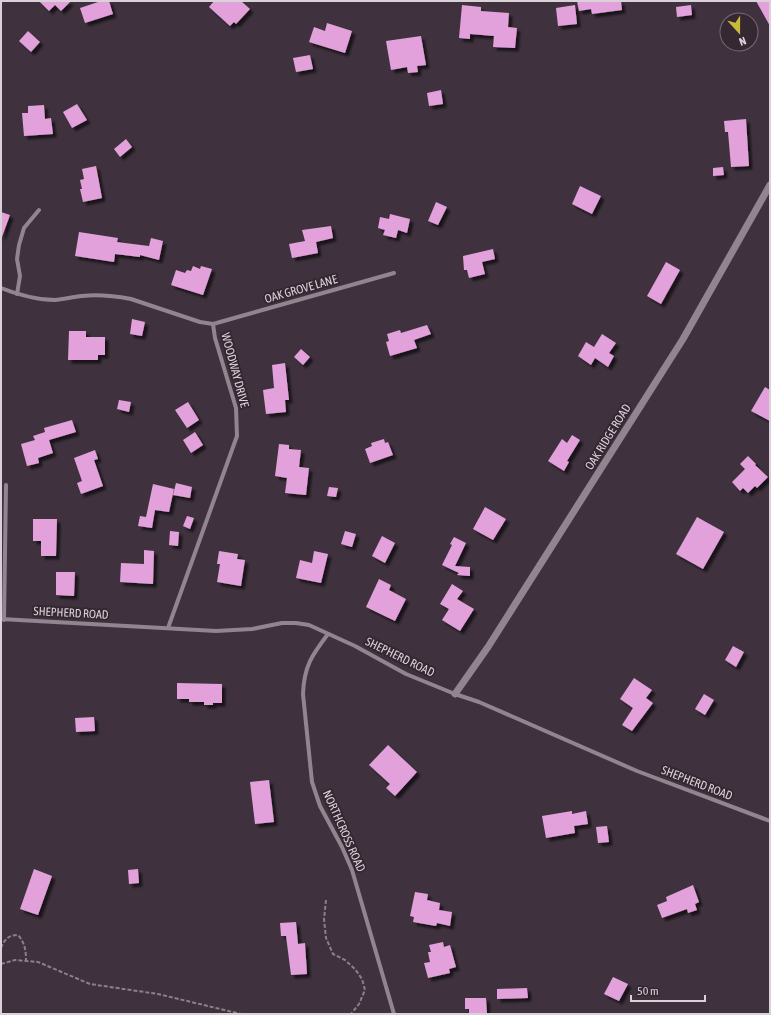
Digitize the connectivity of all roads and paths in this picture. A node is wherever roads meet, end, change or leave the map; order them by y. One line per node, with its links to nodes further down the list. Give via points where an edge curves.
1 (770, 185): 11 (street, OAK RIDGE ROAD, via 683,339 488,647)
2 (39, 210): 5 (street, via 24,228 19,245 20,276)
3 (394, 272): 6 (street, OAK GROVE LANE)
4 (1, 288): 5 (street, WOODWAY DRIVE)
5 (17, 294): 6 (street, WOODWAY DRIVE, via 55,300 114,296)
6 (213, 324): 9 (street, WOODWAY DRIVE, via 236,408 237,436)
7 (6, 485): 8 (street)
8 (3, 620): 9 (street, SHEPHERD ROAD)
9 (168, 628): 10 (street, SHEPHERD ROAD, via 234,631 296,623 309,625)
10 (328, 634): 11 (street, SHEPHERD ROAD, via 406,674); 19 (street, NORTHCROSS ROAD, via 308,664 303,682 312,782 320,806 352,870)
11 (455, 694): 12 (street, SHEPHERD ROAD, via 637,771)
12 (770, 821)
13 (326, 900): 18 (path, via 326,938 334,954 355,969 366,990)
14 (1, 948): 15 (path, via 5,940 12,935 18,935 26,949)
15 (26, 961): 16 (path, via 15,960); 17 (path, via 38,962 90,984 158,994)
16 (1, 964)
17 (241, 1014)
18 (351, 1014)
19 (394, 1014)

